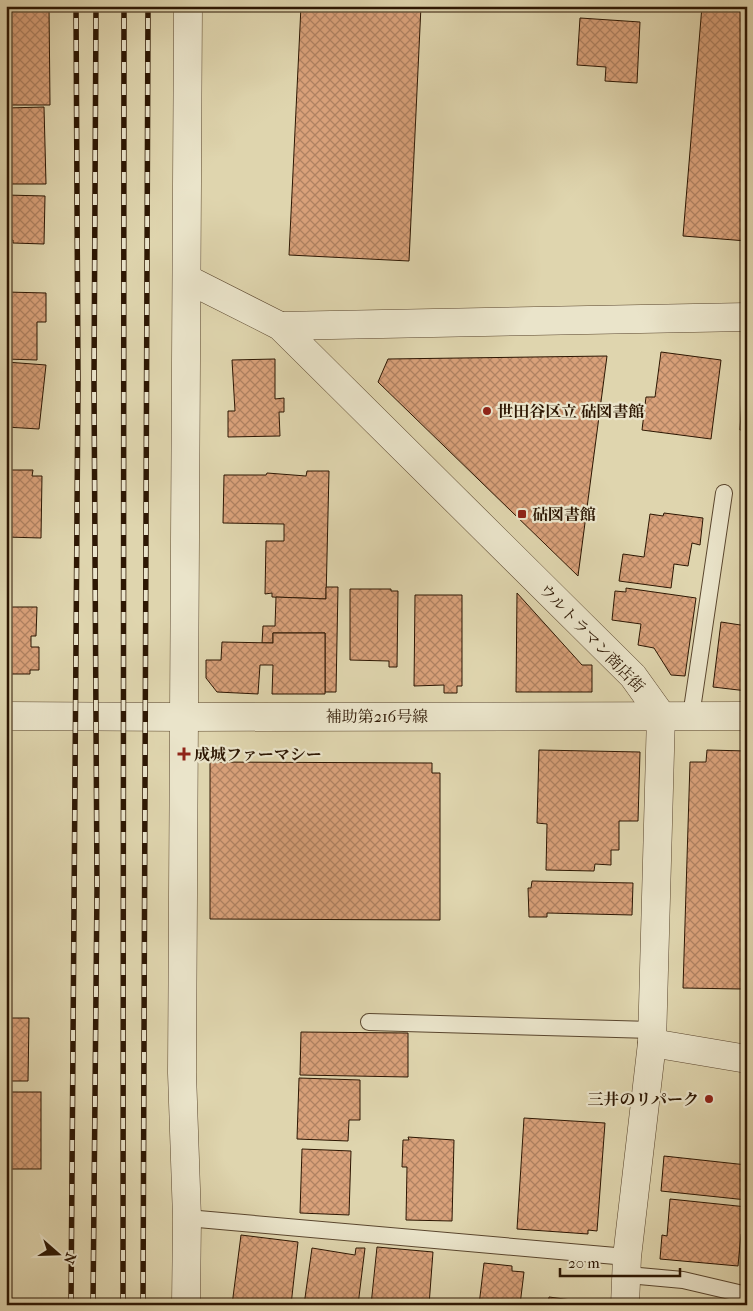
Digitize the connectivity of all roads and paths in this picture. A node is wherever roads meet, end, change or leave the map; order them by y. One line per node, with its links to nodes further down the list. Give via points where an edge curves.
1 (188, 6): 2 (street)
2 (187, 279): 4 (street, ウルトラマン商店街); 10 (street)
3 (747, 317): 4 (street)
4 (280, 326): 6 (street, ウルトラマン商店街, via 633,676)
5 (724, 493): 8 (lane)
6 (661, 715): 8 (street, 補助第216号線); 10 (street, 補助第216号線); 12 (street)
7 (6, 716): 10 (street, 補助第216号線)
8 (691, 716): 9 (street, 補助第216号線)
9 (747, 716)
10 (185, 717): 14 (street, via 182,1073)
11 (369, 1022): 12 (lane)
12 (652, 1036): 13 (street); 15 (street)
13 (747, 1059)
14 (187, 1218): 15 (lane); 17 (street)
15 (628, 1266): 16 (lane); 18 (street)
16 (747, 1295)
17 (186, 1305)
18 (625, 1305)

